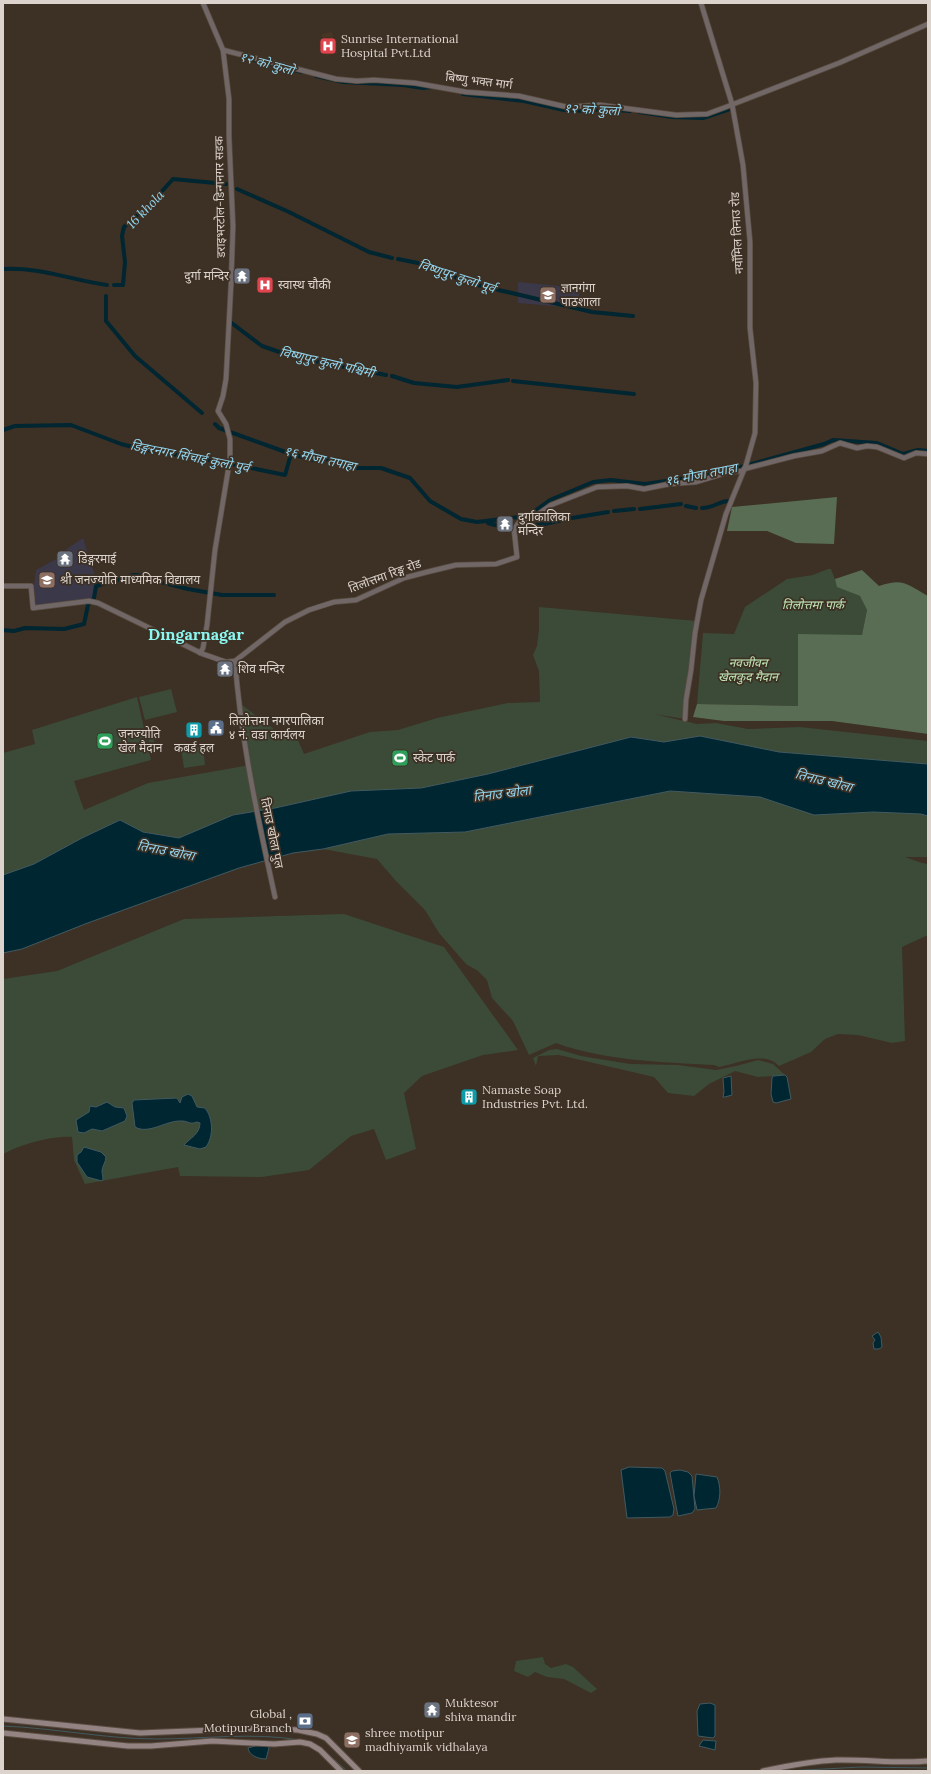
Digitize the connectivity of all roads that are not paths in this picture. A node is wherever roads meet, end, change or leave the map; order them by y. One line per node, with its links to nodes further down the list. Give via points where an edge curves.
1 (203, 3): 4 (street, डराइभरटोल-डिन्गनगर सडक)
2 (701, 3): 5 (street, नयाँमिल तिनाउ रोड)
3 (928, 24): 5 (street, बिष्णु भक्त मार्ग)
4 (223, 50): 5 (street, बिष्णु भक्त मार्ग, via 336,79 431,85 466,92 519,96 567,107 600,105 676,115 707,114); 9 (street, डराइभरटोल-डिन्गनगर सडक, via 229,99 233,226 228,360 223,396 218,411 226,424 230,439 230,459 215,550 206,632)
5 (732, 104): 7 (street, नयाँमिल तिनाउ रोड, via 743,165 749,229 750,328 756,383 755,433)
6 (928, 454): 7 (street, via 916,453 904,458 877,447 857,448 840,443 822,451)
7 (744, 468): 10 (street, तिलोत्तमा रिङ्ग रोड, via 696,482 644,489 627,486 597,487 564,499 537,515 520,521 514,528 517,557 496,564 456,565 427,572 404,578 356,600 334,602 309,610 285,622); 11 (street, नयाँमिल तिनाउ रोड, via 726,514 698,616)
8 (3, 586): 9 (street, via 31,586 33,608 91,601)
9 (200, 653): 10 (street, via 226,662)
10 (235, 661): 12 (street, तिनाउ खोला पुल, via 249,774)
11 (685, 719)
12 (275, 896)
13 (3, 1719): 17 (main road, via 140,1733 260,1728 298,1730 326,1738)
14 (3, 1733): 16 (main road, via 128,1746 212,1741 274,1744 300,1742 320,1750)
15 (928, 1761): 18 (main road, via 837,1760 793,1764)
16 (341, 1771)
17 (359, 1771)
18 (763, 1771)

